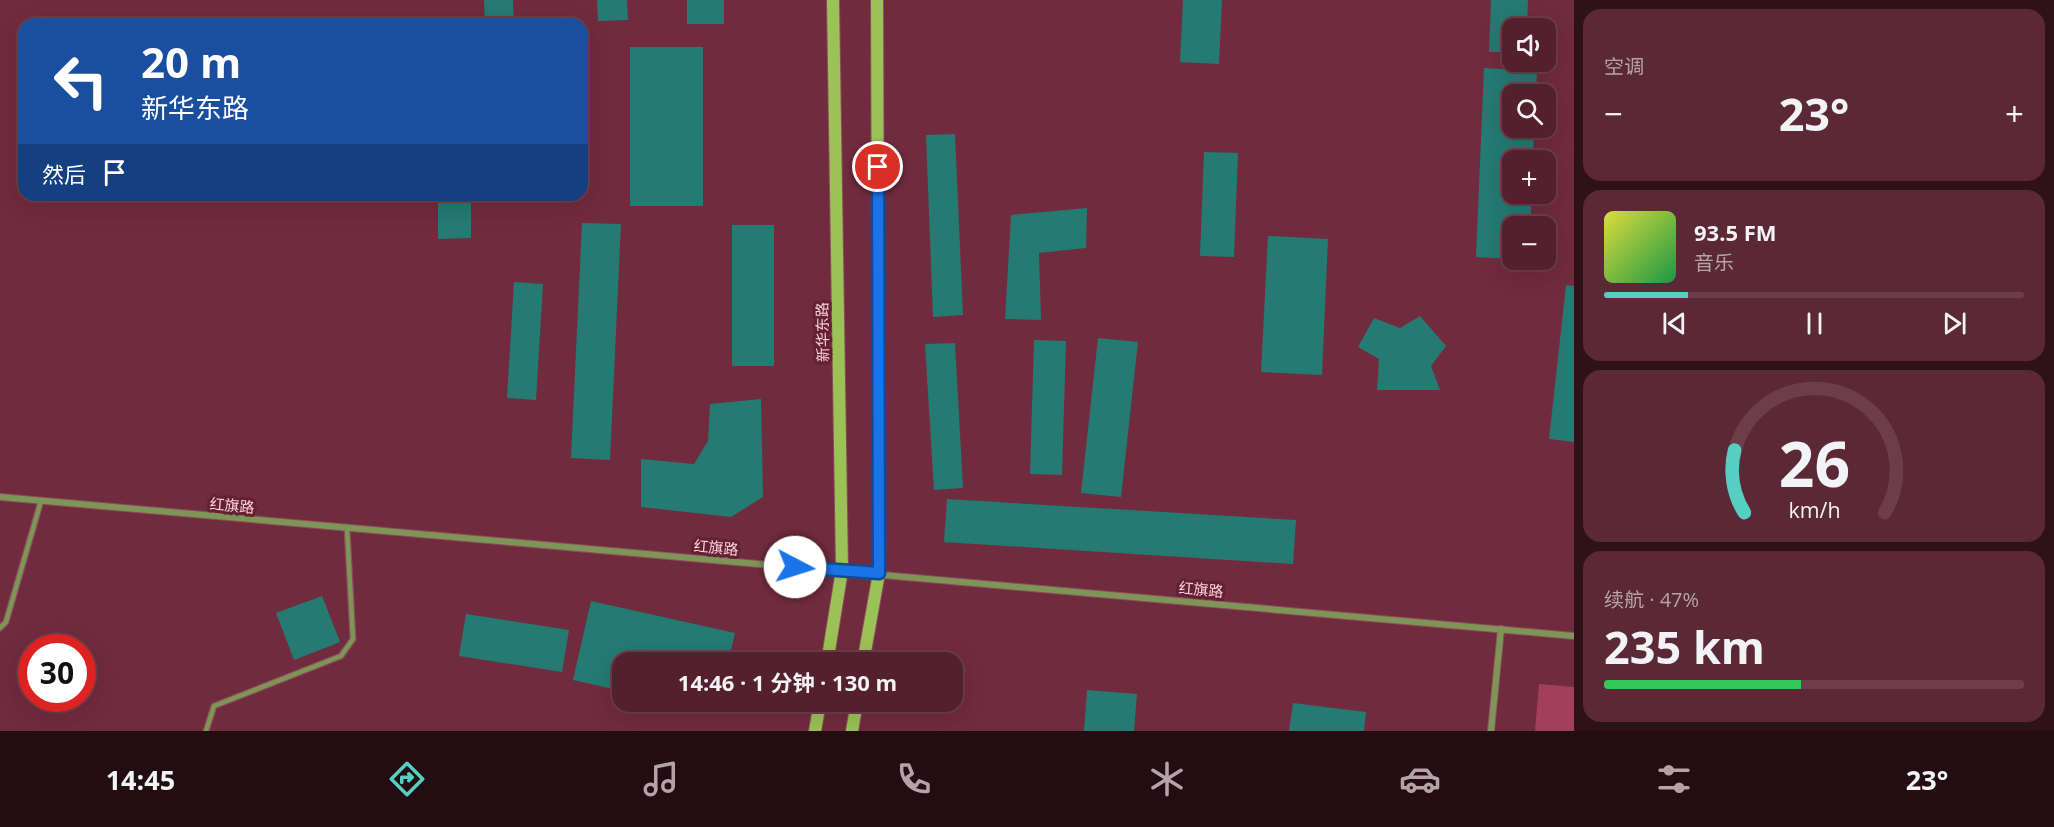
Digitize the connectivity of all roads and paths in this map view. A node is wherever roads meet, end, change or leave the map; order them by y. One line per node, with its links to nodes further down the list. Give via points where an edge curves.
1 (833, 0): 6 (main road, 新华东路)
2 (877, 0): 7 (main road)
3 (0, 497): 4 (street, 红旗路)
4 (41, 501): 5 (street, 红旗路); 8 (lane, via 6,622)
5 (347, 528): 6 (street, 红旗路); 15 (lane, via 353,639 342,656 214,706)
6 (842, 572): 7 (street, 红旗路); 11 (main road, 新华东路)
7 (879, 573): 9 (street, 红旗路); 12 (main road)
8 (0, 628)
9 (1502, 629): 10 (street, 红旗路); 18 (street)
10 (1574, 636)
11 (829, 652)
12 (865, 652)
13 (818, 712): 16 (main road)
14 (855, 712): 17 (main road)
15 (206, 731)
16 (815, 731)
17 (852, 731)
18 (1491, 731)

